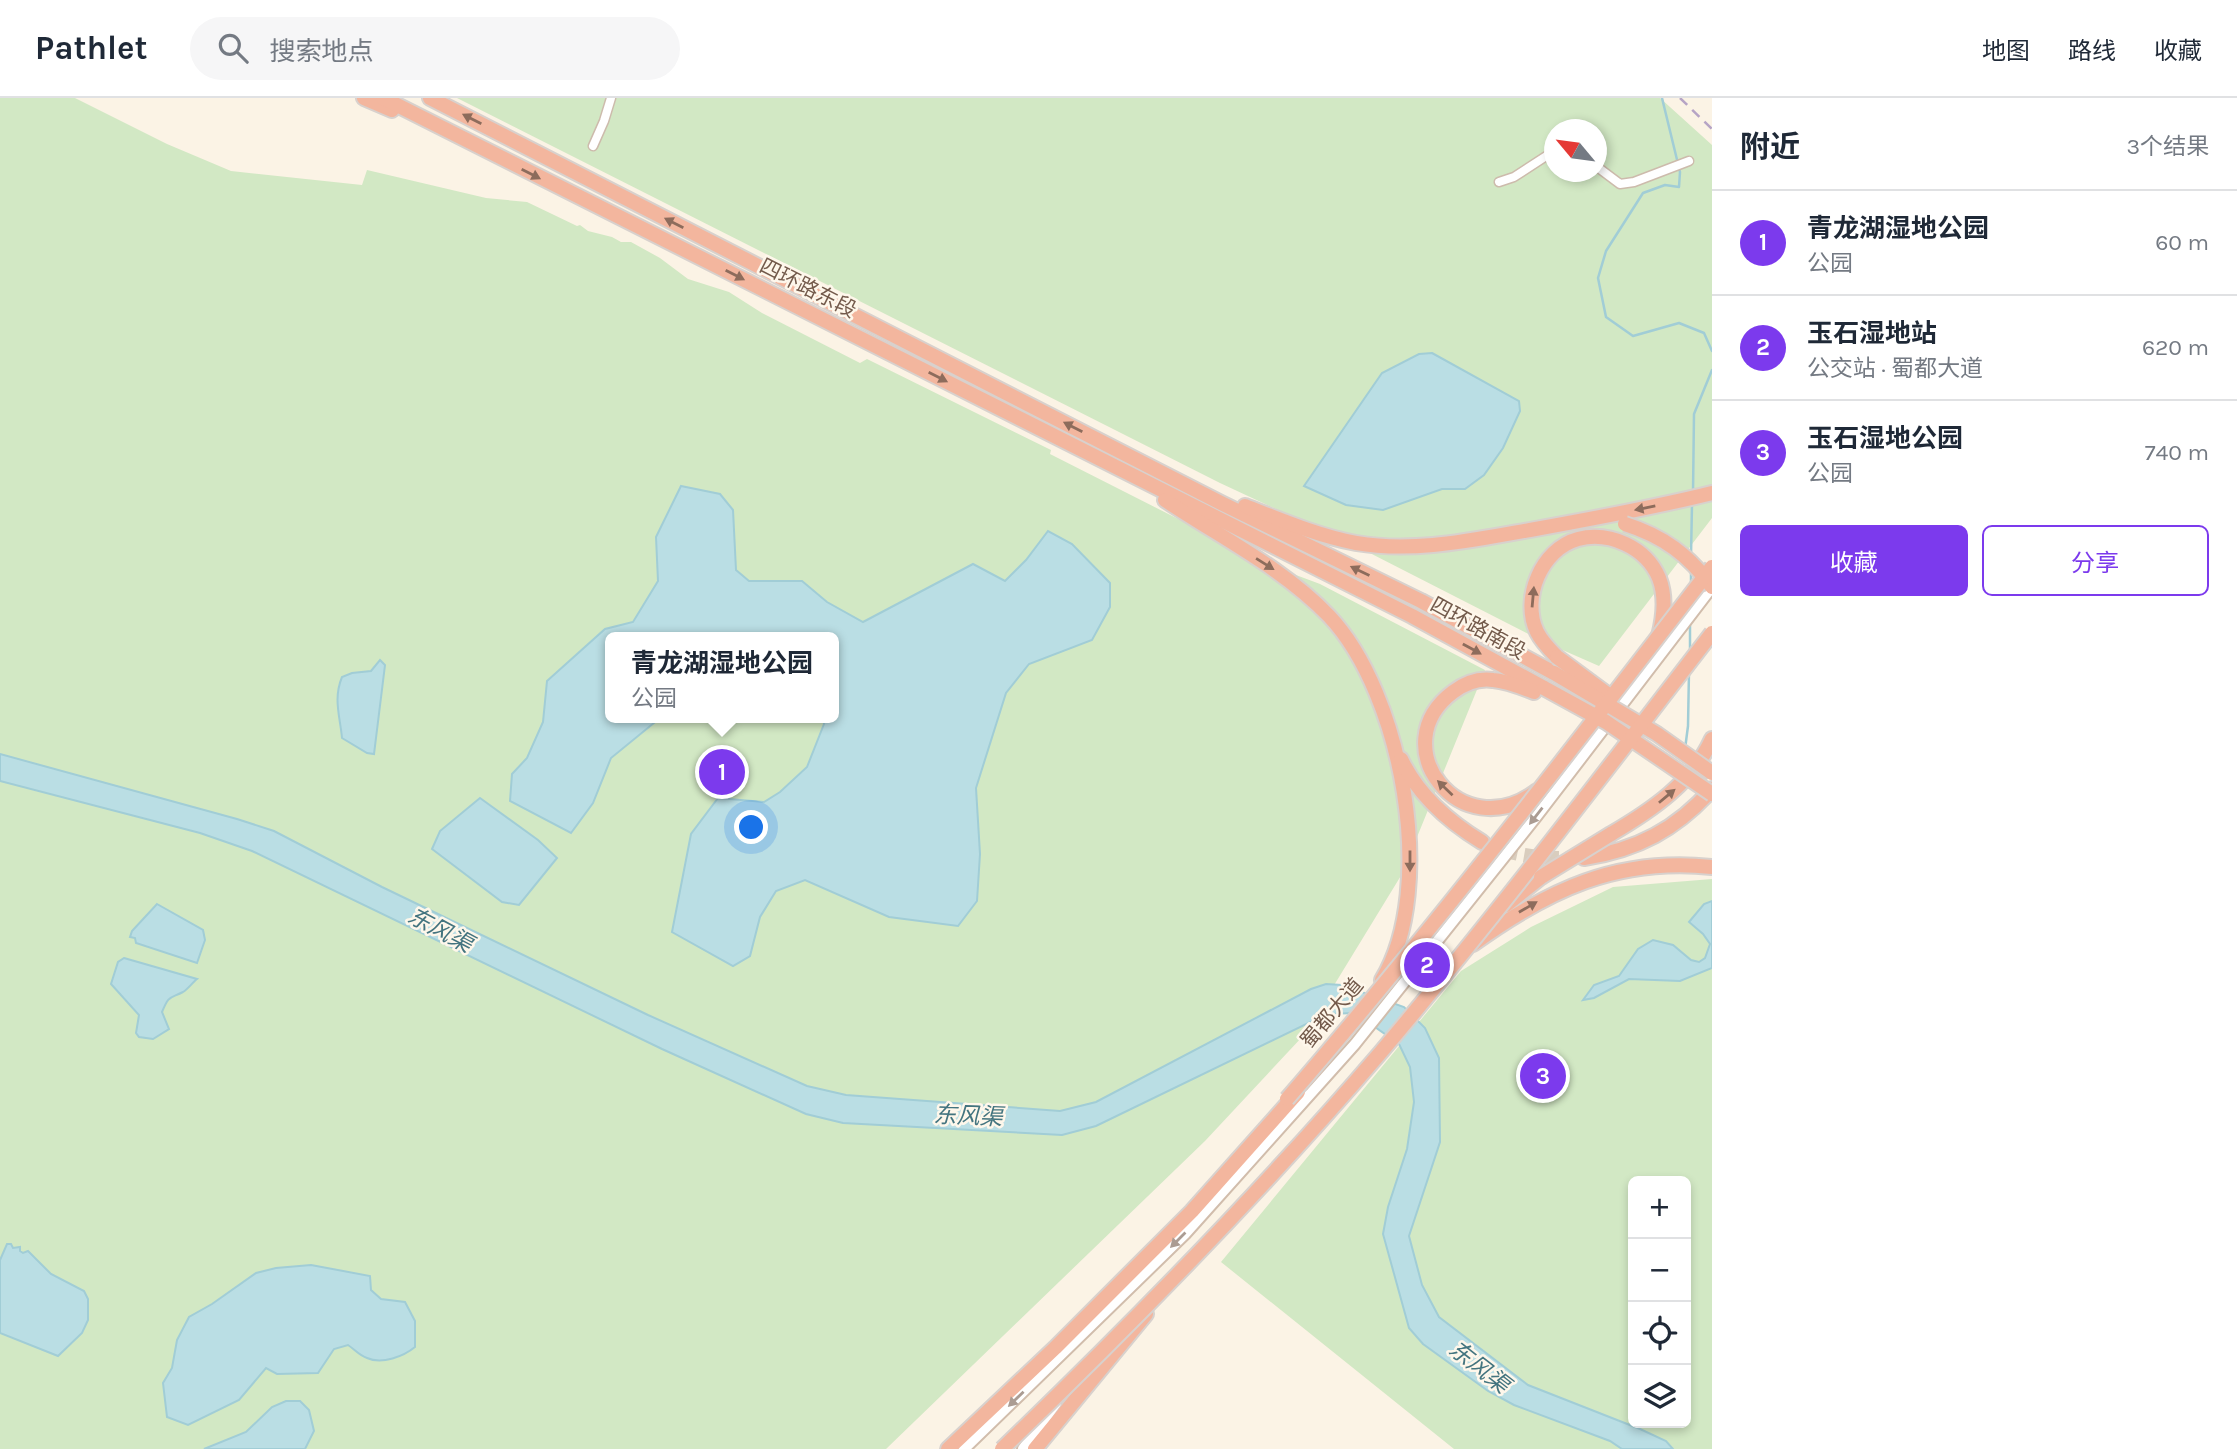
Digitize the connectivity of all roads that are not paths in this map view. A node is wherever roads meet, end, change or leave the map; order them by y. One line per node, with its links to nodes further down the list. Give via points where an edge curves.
1 (364, 98): 6 (highway)
2 (383, 98): 6 (highway, 四环路东段)
3 (611, 98): 5 (street)
4 (433, 99): 12 (highway, 四环路东段, one-way to 4, via 1116,449)
5 (593, 146)
6 (489, 152): 12 (highway, 四环路东段, one-way to 12, via 1108,463)
7 (1544, 158): 10 (street)
8 (1689, 162): 9 (street, via 1634,182 1620,184)
9 (1607, 174)
10 (1499, 182)
11 (1712, 493): 13 (highway, one-way to 13)
12 (1216, 511): 13 (highway, via 1356,543 1396,547 1437,546); 20 (highway, 四环路南段, one-way to 20); 21 (highway, 四环路南段, one-way to 12, bridge, via 1421,601); 22 (highway, one-way to 22, via 1331,618 1369,676)
13 (1584, 520): 16 (highway, bridge, via 1648,531 1699,568)
14 (1712, 567): 35 (highway, 蜀都大道, bridge, via 1474,873 1296,1089 1165,1232)
15 (1712, 575): 19 (highway)
16 (1712, 587): 31 (main road, one-way to 31)
17 (1712, 624): 32 (main road)
18 (1712, 633): 38 (highway, bridge, via 1522,880 1380,1053 1240,1211)
19 (1657, 644): 21 (highway, one-way to 19, bridge, via 1558,657 1536,631 1531,602 1534,584 1550,557 1576,540 1591,537 1609,537 1639,552 1652,565 1663,596); 25 (highway)
20 (1539, 690): 25 (highway, one-way to 20, via 1514,805 1480,808 1447,792 1430,767 1425,749 1432,715 1458,688 1477,680 1493,680); 26 (highway, 四环路南段, bridge, via 1606,722)
21 (1657, 734): 24 (highway, 四环路南段, bridge)
22 (1392, 739): 27 (highway, via 1414,782 1434,805); 31 (highway, one-way to 31, via 1410,837)
23 (1711, 741): 30 (highway, one-way to 23, bridge, via 1495,915 1541,877 1656,806 1697,766)
24 (1712, 773)
25 (1549, 782): 31 (highway)
26 (1712, 791): 28 (highway, via 1666,830 1633,846)
27 (1482, 842)
28 (1584, 858)
29 (1712, 867): 30 (highway, one-way to 29, via 1506,920 1582,880 1652,865)
30 (1472, 945): 32 (highway)
31 (1401, 969): 33 (highway, bridge); 33 (main road)
32 (1428, 993): 34 (highway, bridge)
33 (1352, 1040): 36 (highway, via 1192,1211); 37 (main road, one-way to 37, via 1185,1234)
34 (1373, 1058): 39 (main road, via 1101,1348); 40 (highway, via 1155,1304)
35 (942, 1449)
36 (948, 1449)
37 (964, 1449)
38 (1002, 1449)
39 (1023, 1449)
40 (1035, 1449)

